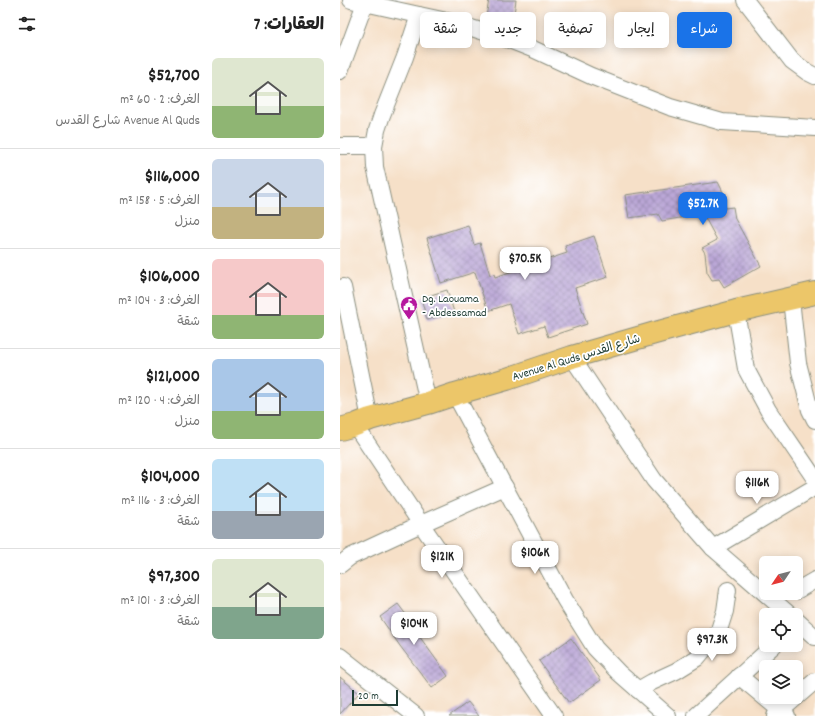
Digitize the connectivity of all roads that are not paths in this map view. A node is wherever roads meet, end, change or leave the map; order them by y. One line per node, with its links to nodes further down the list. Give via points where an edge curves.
1 (745, 0): 5 (street, via 792,61)
2 (358, 2): 3 (street); 4 (street)
3 (419, 15): 6 (street, via 456,23 512,41 670,107 722,122); 8 (street, via 382,115)
4 (340, 71)
5 (815, 76)
6 (815, 128)
7 (340, 146): 8 (street)
8 (374, 146): 15 (street, via 375,167)
9 (343, 287): 17 (street)
10 (815, 293): 11 (main road, Avenue Al Quds شارع القدس)
11 (791, 299): 12 (main road, Avenue Al Quds شارع القدس); 16 (street, via 798,363)
12 (736, 311): 13 (main road, Avenue Al Quds شارع القدس); 18 (street, via 746,369 768,410)
13 (572, 357): 14 (main road, Avenue Al Quds شارع القدس); 22 (street, via 654,480)
14 (455, 394): 15 (main road, Avenue Al Quds شارع القدس); 20 (street)
15 (428, 403): 17 (main road, Avenue Al Quds شارع القدس)
16 (815, 420)
17 (355, 424): 21 (street)
18 (815, 479)
19 (815, 487): 22 (street)
20 (505, 488): 21 (street); 36 (street, via 564,600 595,648)
21 (421, 524): 23 (street, via 350,557); 39 (street)
22 (713, 548): 28 (street)
23 (340, 565)
24 (815, 580): 25 (street)
25 (803, 587)
26 (728, 590): 36 (street, via 718,633 697,658)
27 (781, 600): 28 (street)
28 (777, 602): 29 (street)
29 (783, 608)
30 (803, 627): 31 (street)
31 (815, 637)
32 (766, 652): 34 (street)
33 (340, 656): 38 (street)
34 (739, 676): 37 (street); 41 (street)
35 (815, 681): 37 (street)
36 (638, 690): 40 (street)
37 (781, 714)
38 (416, 716)
39 (554, 716)
40 (668, 716)
41 (696, 716)

